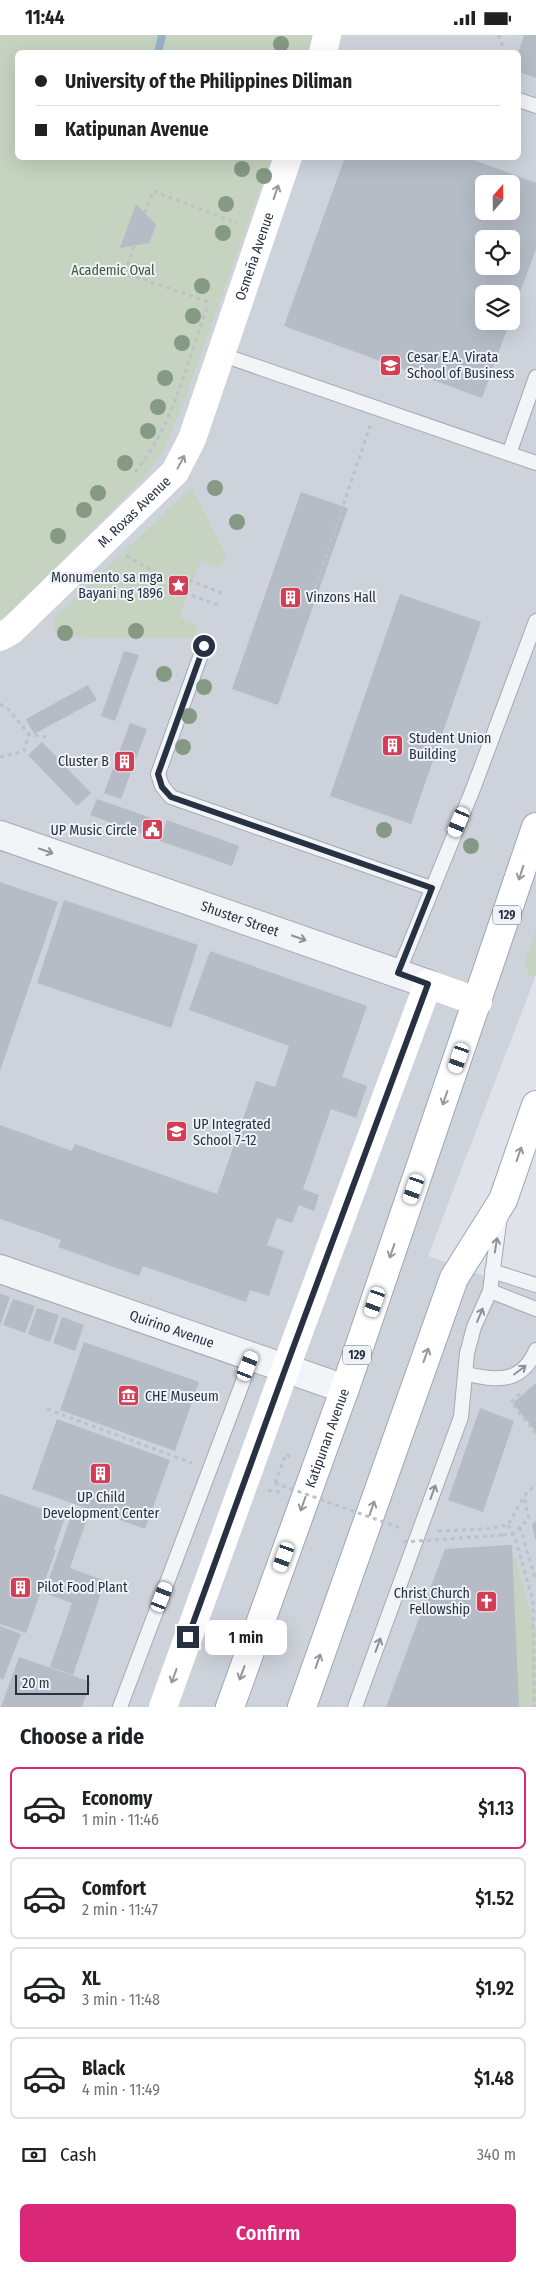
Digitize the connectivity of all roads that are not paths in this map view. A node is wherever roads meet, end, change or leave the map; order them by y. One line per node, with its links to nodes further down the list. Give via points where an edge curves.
1 (327, 35): 2 (main road)
2 (324, 50)
3 (521, 101): 4 (lane)
4 (536, 106)
5 (287, 160): 6 (main road, Osmeña Avenue, one-way to 5)
6 (220, 354): 8 (lane); 11 (main road, M. Roxas Avenue, one-way to 6, via 11,631 175,473 192,439)
7 (536, 377): 8 (lane)
8 (509, 454): 9 (lane)
9 (536, 463)
10 (536, 621): 15 (lane)
11 (0, 637)
12 (204, 646): 15 (lane, via 158,774 162,787 171,797)
13 (536, 827): 18 (main road, Katipunan Avenue / 129, one-way to 18)
14 (0, 835): 16 (street, Shuster Street, one-way to 16)
15 (432, 888): 16 (lane)
16 (398, 973): 17 (street, Shuster Street)
17 (428, 984): 18 (main road, Shuster Street); 28 (main road)
18 (478, 1002): 30 (main road, Katipunan Avenue / 129, one-way to 30)
19 (536, 1105): 20 (main road, one-way to 19)
20 (503, 1200): 22 (lane, one-way to 20); 34 (main road, one-way to 20, via 454,1278)
21 (0, 1269): 27 (street, Quirino Avenue)
22 (492, 1271): 23 (lane); 24 (lane)
23 (536, 1285)
24 (490, 1291): 25 (lane); 29 (lane, one-way to 24, via 469,1344)
25 (534, 1311)
26 (536, 1350): 29 (lane, one-way to 26, via 496,1380 516,1374 532,1361)
27 (252, 1355): 28 (street, Quirino Avenue); 31 (lane)
28 (286, 1367): 30 (street, Quirino Avenue); 32 (main road, one-way to 32)
29 (466, 1374): 35 (lane, one-way to 29, via 461,1417)
30 (345, 1389): 33 (main road, Katipunan Avenue / 129, one-way to 33)
31 (120, 1707)
32 (163, 1707)
33 (230, 1707)
34 (302, 1707)
35 (355, 1707)

